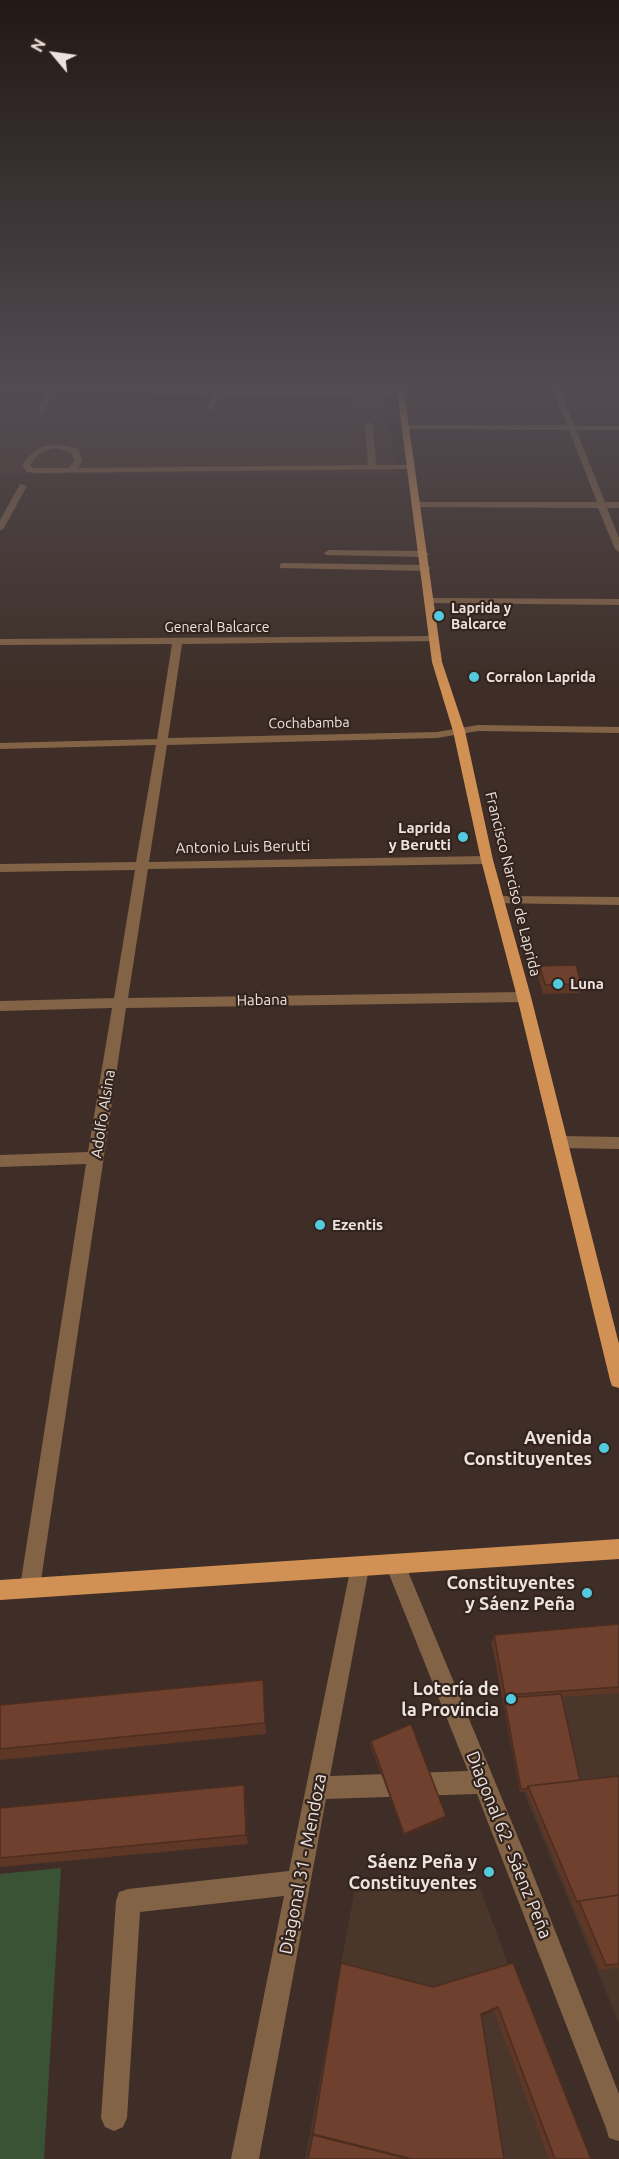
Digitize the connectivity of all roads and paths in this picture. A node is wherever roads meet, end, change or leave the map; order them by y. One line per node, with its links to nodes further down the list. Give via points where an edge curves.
1 (19, 492): 7 (street)
2 (415, 492): 4 (main road, Francisco Narciso de Laprida)
3 (596, 492): 5 (street)
4 (417, 505): 5 (street); 11 (main road, Francisco Narciso de Laprida)
5 (601, 505): 6 (street); 9 (street)
6 (619, 505)
7 (3, 513): 8 (street)
8 (0, 528)
9 (619, 548)
10 (329, 553): 11 (street)
11 (424, 554): 13 (main road, Francisco Narciso de Laprida)
12 (283, 567): 13 (street)
13 (426, 568): 14 (main road, Francisco Narciso de Laprida)
14 (430, 601): 15 (street); 16 (main road, Francisco Narciso de Laprida)
15 (619, 602)
16 (434, 639): 17 (street, General Balcarce); 20 (main road, Francisco Narciso de Laprida, via 437,662)
17 (178, 640): 18 (street, General Balcarce); 21 (street, Adolfo Alsina)
18 (0, 642)
19 (619, 730): 20 (street, Cochabamba)
20 (459, 731): 21 (street, Cochabamba, via 437,735); 23 (main road, Francisco Narciso de Laprida)
21 (162, 742): 22 (street, Cochabamba); 24 (street, Adolfo Alsina)
22 (0, 746)
23 (487, 860): 24 (street, Antonio Luis Berutti); 26 (main road, Francisco Narciso de Laprida)
24 (142, 866): 25 (street, Antonio Luis Berutti); 29 (street, Adolfo Alsina)
25 (0, 868)
26 (498, 900): 27 (street); 28 (main road, Francisco Narciso de Laprida)
27 (619, 901)
28 (524, 997): 29 (street, Habana); 31 (main road, Francisco Narciso de Laprida)
29 (120, 1003): 30 (street, Habana); 33 (street, Adolfo Alsina)
30 (0, 1006)
31 (560, 1142): 32 (street); 35 (main road, Francisco Narciso de Laprida)
32 (619, 1143)
33 (96, 1158): 34 (street); 39 (street, Adolfo Alsina)
34 (0, 1161)
35 (619, 1380)
36 (619, 1549): 37 (main road)
37 (394, 1564): 38 (main road); 41 (street, Diagonal 62 - Sáenz Peña)
38 (359, 1568): 39 (main road); 42 (street, Diagonal 31 - Mendoza)
39 (30, 1587): 40 (main road)
40 (0, 1590)
41 (484, 1782): 42 (street); 45 (street, Diagonal 62 - Sáenz Peña)
42 (318, 1788): 43 (street, Diagonal 31 - Mendoza)
43 (299, 1881): 44 (street, via 128,1901); 46 (street, Diagonal 31 - Mendoza)
44 (114, 2118)
45 (619, 2128)
46 (245, 2159)

